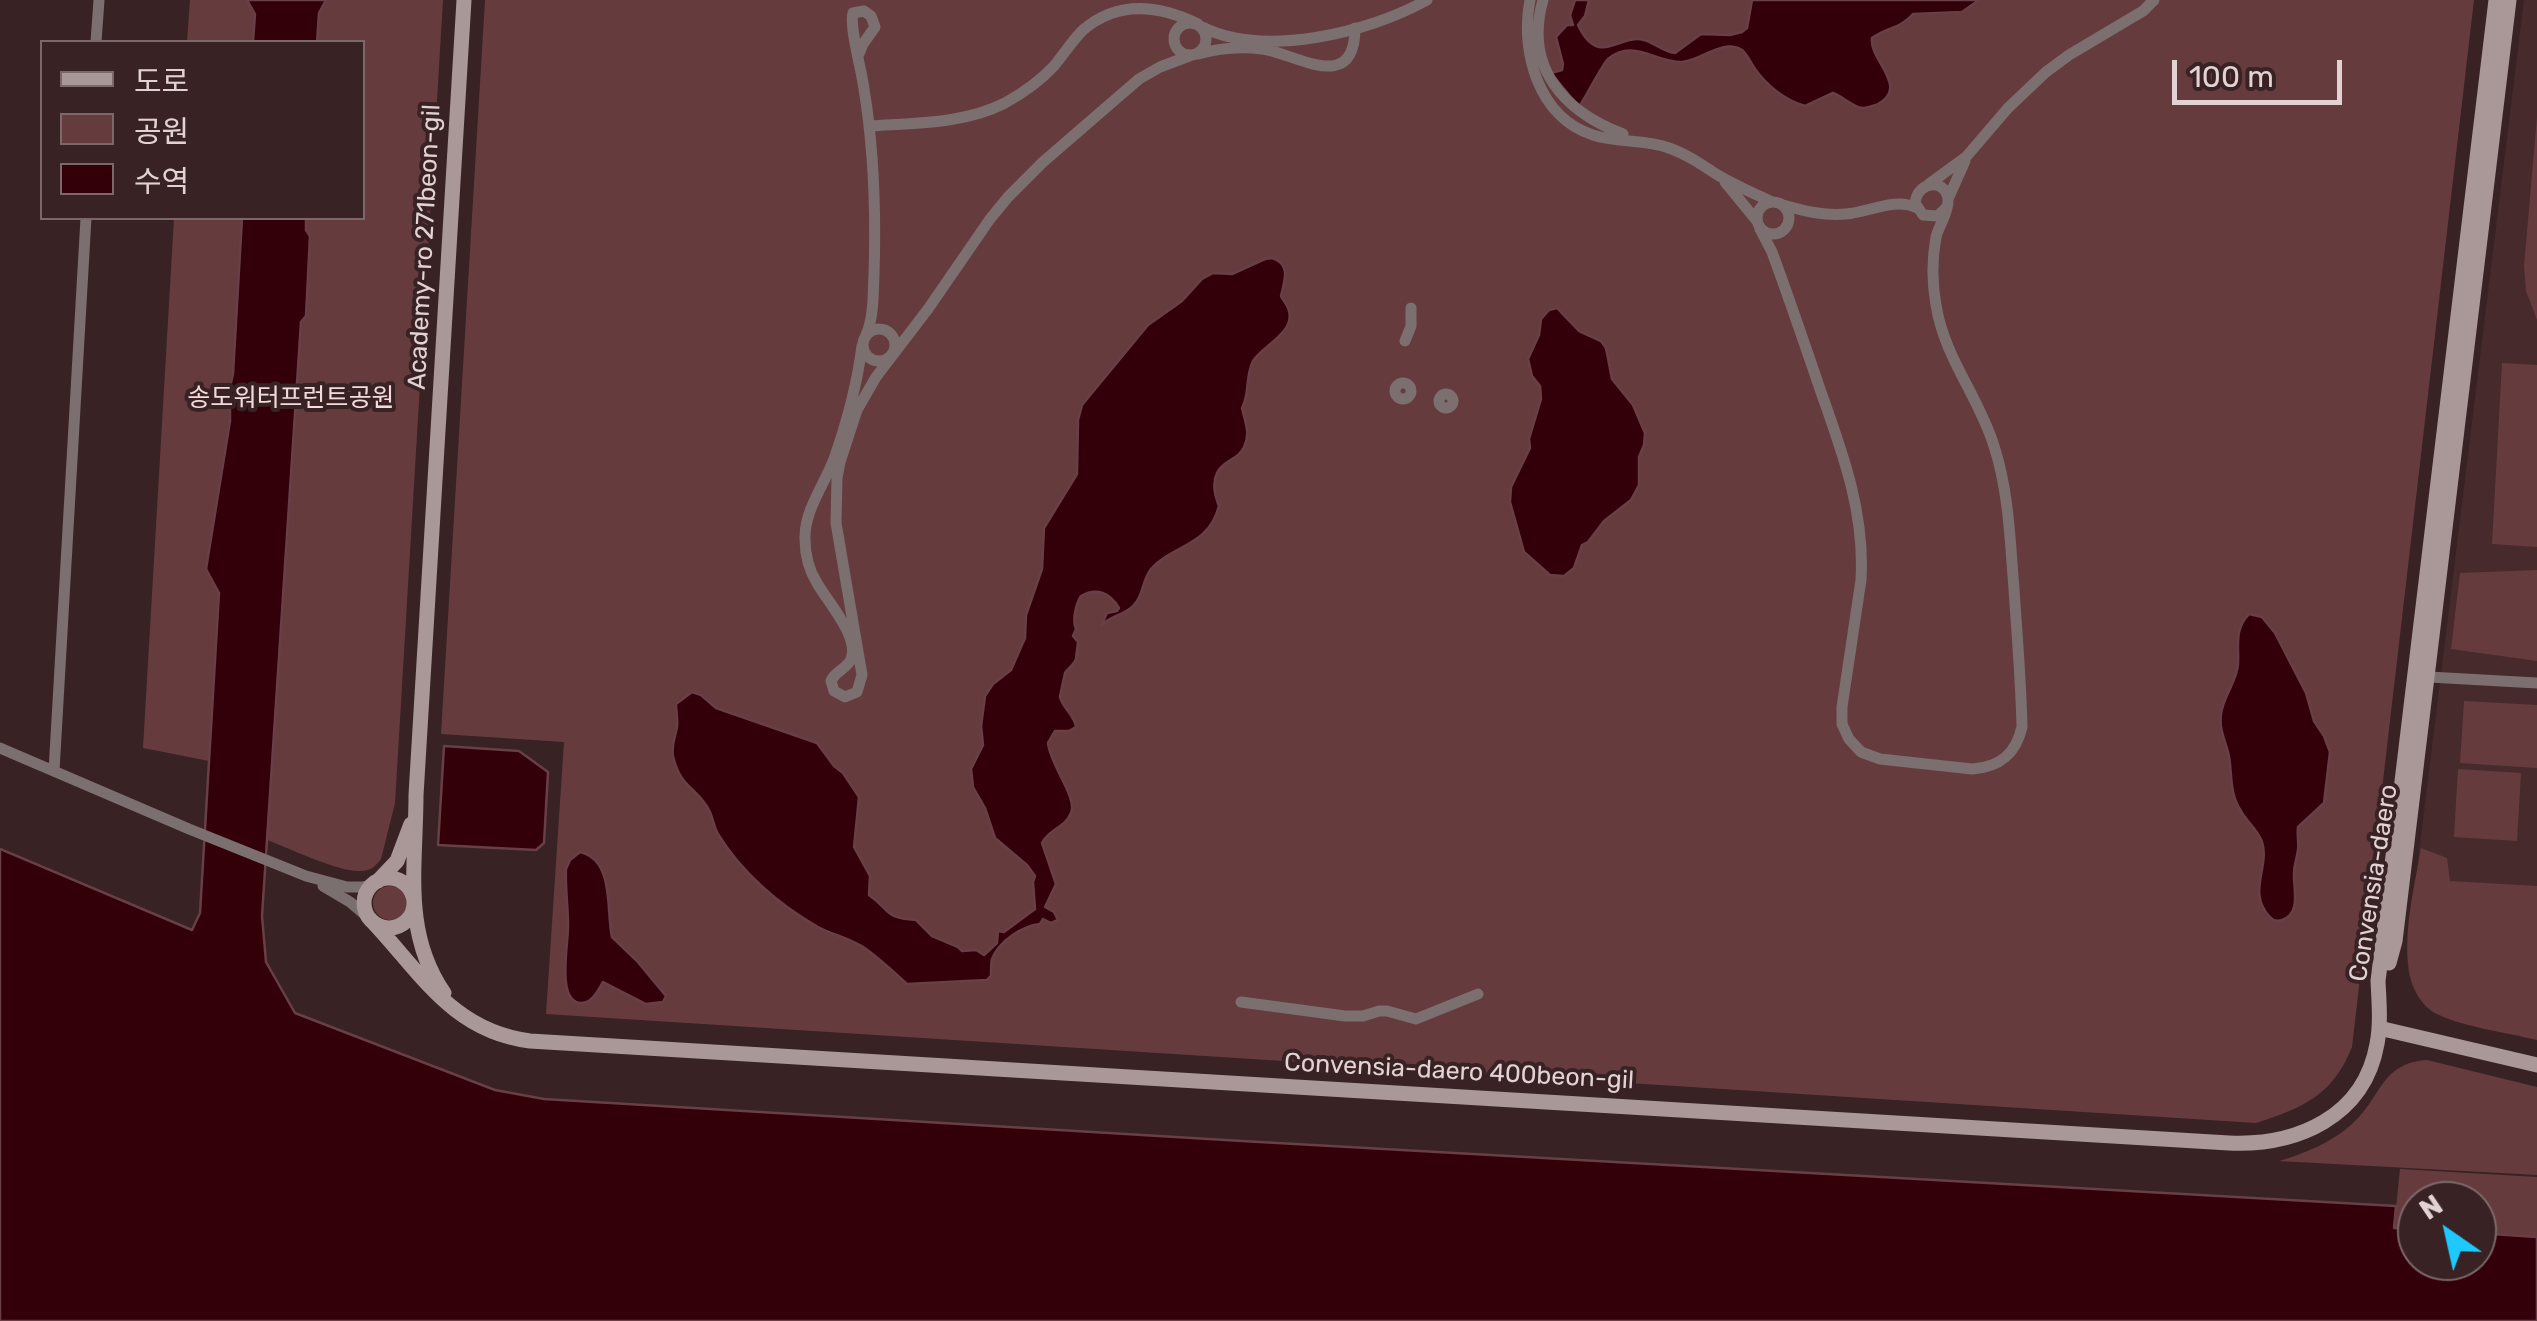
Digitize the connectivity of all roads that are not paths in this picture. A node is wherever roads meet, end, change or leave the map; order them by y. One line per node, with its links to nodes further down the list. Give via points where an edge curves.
1 (99, 0): 15 (street)
2 (464, 0): 46 (street, Academy-ro 271beon-gil)
3 (1427, 0): 13 (street)
4 (1530, 0): 19 (street, via 1527,45)
5 (1542, 0): 19 (street, via 1538,42)
6 (2141, 0): 11 (street)
7 (2154, 0): 11 (street)
8 (2496, 0): 54 (street, Convensia-daero)
9 (2509, 0): 42 (street, Convensia-daero)
10 (1165, 10): 12 (street); 14 (street, via 1175,22); 20 (street, via 1124,10 1093,23 1044,76 996,107 948,120)
11 (2136, 14): 21 (street, via 2046,72)
12 (1200, 26): 13 (street, via 1258,41); 14 (street, via 1187,23); 17 (street, via 1207,41)
13 (1355, 28): 17 (street, via 1349,54 1328,67 1250,47)
14 (1175, 39): 17 (street, via 1182,53); 18 (street)
15 (96, 40)
16 (859, 54): 20 (street)
17 (1195, 54): 18 (street)
18 (1167, 64): 37 (street, via 1129,87 1025,178)
19 (1547, 86): 22 (street, via 1575,117 1674,150)
20 (870, 126): 36 (street)
21 (1966, 157): 23 (street); 25 (street)
22 (1719, 176): 24 (street); 31 (street)
23 (1923, 187): 25 (street, via 1943,188); 26 (street); 28 (street, via 1916,198)
24 (1778, 204): 27 (street); 30 (street); 31 (street, via 1762,206)
25 (1947, 204): 28 (street, via 1938,216); 32 (street)
26 (1889, 205): 27 (street, via 1845,214); 28 (street)
27 (1803, 211): 30 (street)
28 (1922, 212): 32 (street)
29 (86, 220): 45 (street)
30 (1789, 220): 33 (street)
31 (1759, 225): 33 (street); 34 (street)
32 (1937, 231): 34 (street, via 1939,322 1985,420 2009,521 2022,727 2015,749 1984,768 1870,756 1845,732 1842,707 1861,580 1859,518)
33 (1779, 233): 34 (street)
34 (1772, 252)
35 (1411, 308): 40 (street)
36 (875, 325): 38 (street); 39 (street)
37 (909, 333): 38 (street); 41 (street)
38 (893, 336): 41 (street)
39 (864, 341): 41 (street, via 871,360); 41 (street, via 845,425 804,533 815,580 851,642 851,661 830,681 845,698 857,692 862,674 836,524 837,478 856,410)
40 (1405, 341)
41 (892, 356)
42 (2429, 677): 43 (street); 54 (street, Convensia-daero, via 2395,941)
43 (2537, 683)
44 (0, 748): 45 (street)
45 (54, 771): 47 (street)
46 (416, 796): 48 (street, via 397,861); 49 (street)
47 (306, 876): 48 (street, via 347,887); 50 (street)
48 (376, 882): 49 (street, via 402,882); 50 (street, via 365,900)
49 (414, 900): 50 (street, via 399,926); 53 (street, via 422,954)
50 (370, 919): 53 (street)
51 (1478, 994): 52 (street, via 1416,1019 1387,1011 1345,1016)
52 (1241, 1002)
53 (453, 1006): 55 (street, Convensia-daero 400beon-gil, via 476,1025 530,1040 2249,1144 2302,1134 2336,1112 2368,1070)
54 (2379, 1006): 55 (street, Convensia-daero 400beon-gil)
55 (2379, 1028): 56 (street)
56 (2537, 1065)

